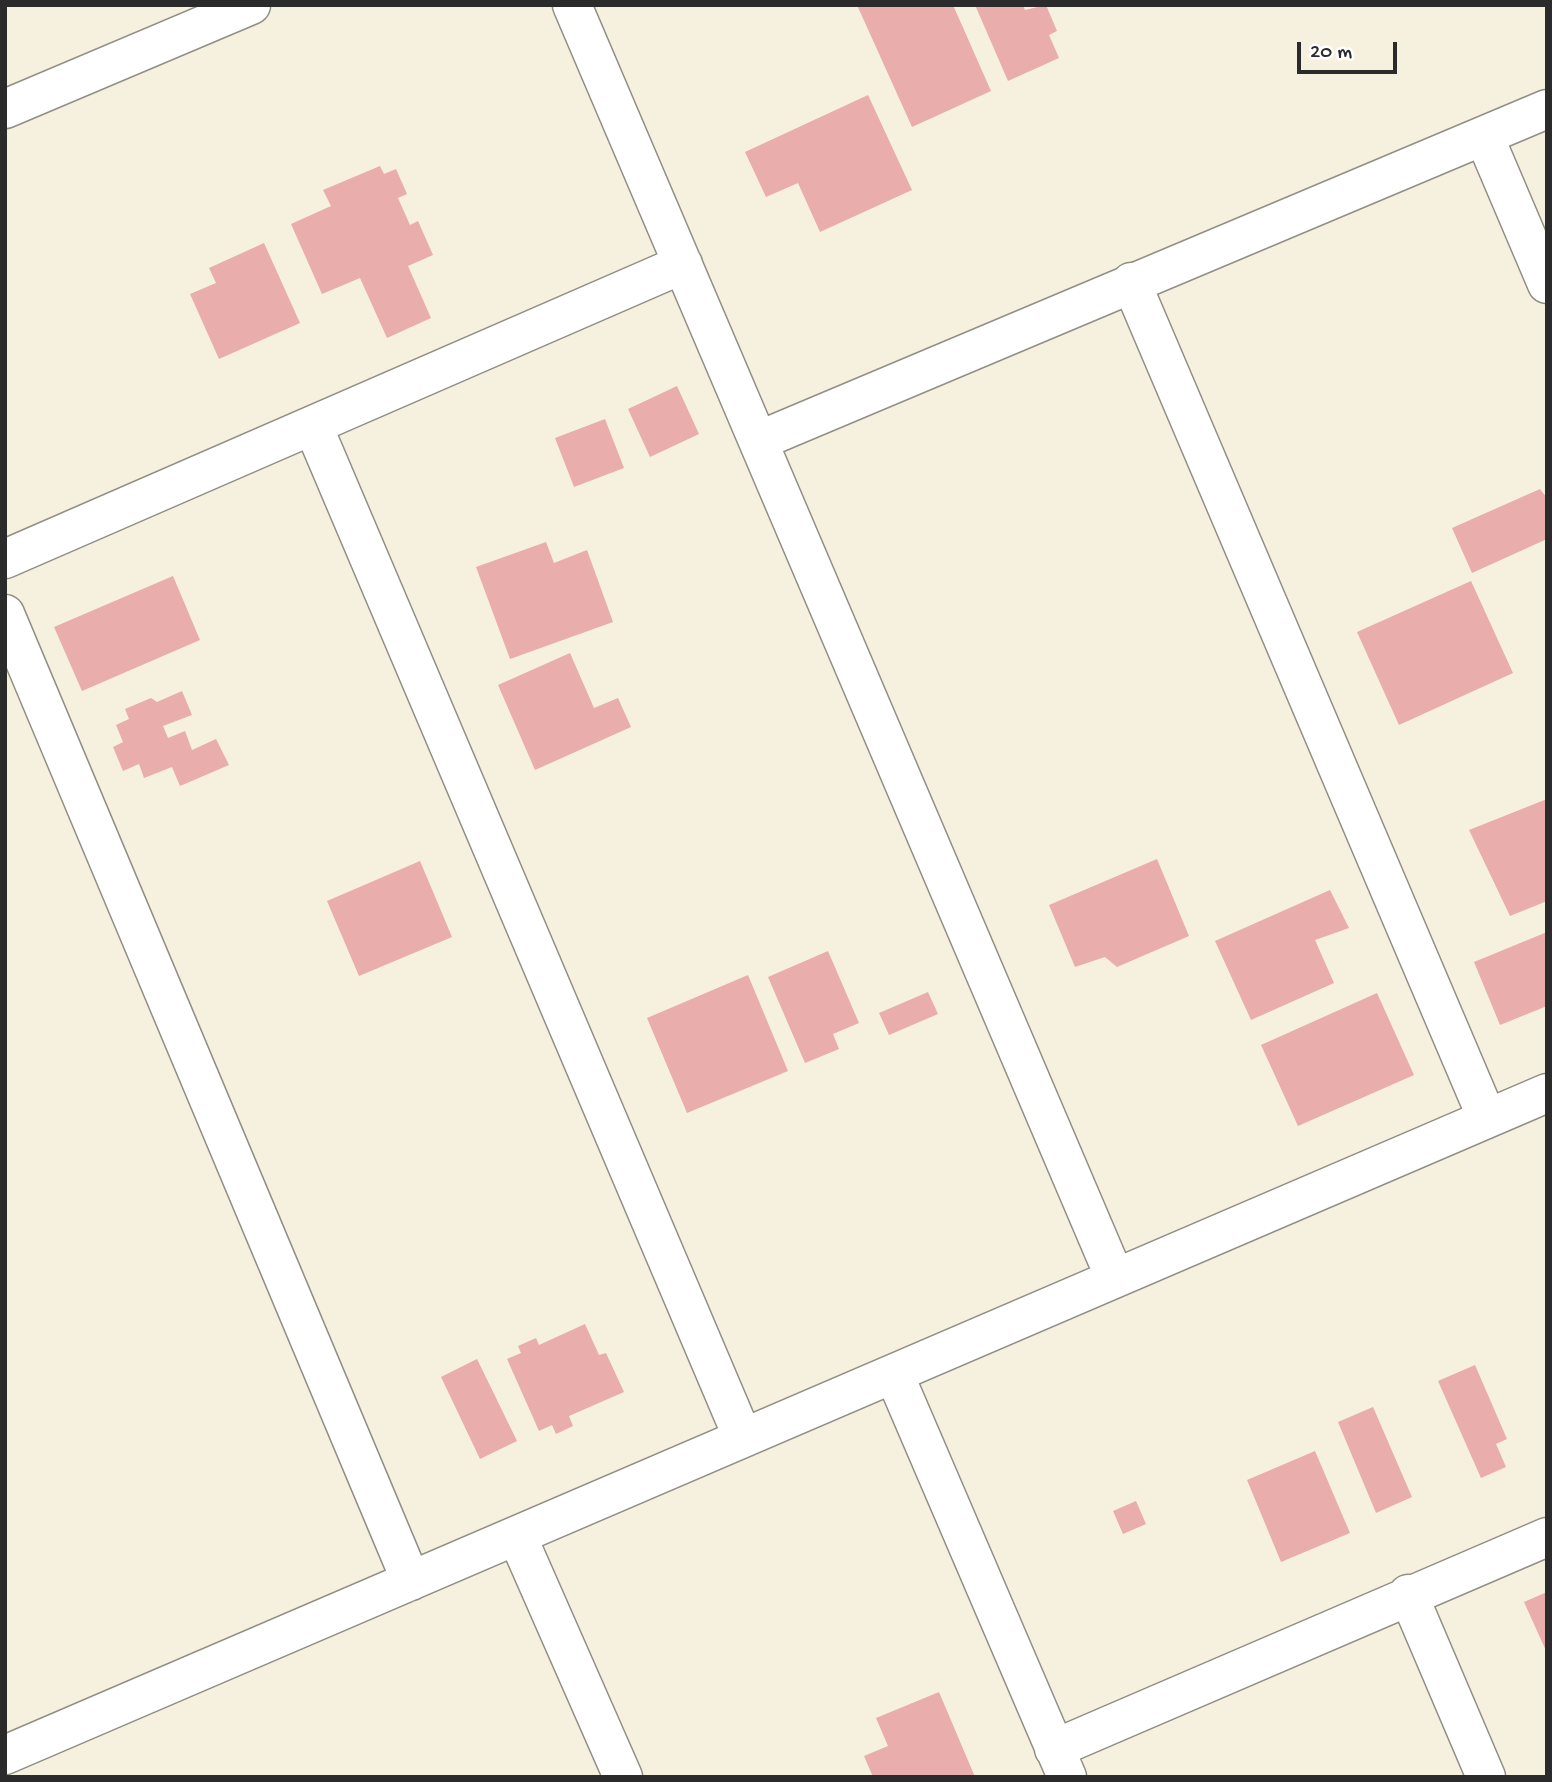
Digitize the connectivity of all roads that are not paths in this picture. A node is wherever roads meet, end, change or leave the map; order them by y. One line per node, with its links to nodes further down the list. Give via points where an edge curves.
1 (251, 5): 3 (street)
2 (580, 8): 6 (street)
3 (5, 109)
4 (1547, 109): 5 (street)
5 (1484, 136): 7 (street); 8 (street)
6 (683, 264): 9 (street); 10 (street)
7 (1131, 282): 10 (street); 14 (street)
8 (1547, 284)
9 (313, 426): 11 (street); 17 (street)
10 (758, 441): 15 (street)
11 (5, 559)
12 (5, 614): 20 (street)
13 (1547, 1093): 14 (street)
14 (1487, 1118): 15 (street)
15 (1115, 1278): 16 (street)
16 (894, 1374): 17 (street); 23 (street)
17 (743, 1438): 18 (street)
18 (517, 1536): 20 (street); 24 (street)
19 (1547, 1537): 21 (street)
20 (411, 1581): 22 (street)
21 (1408, 1594): 23 (street); 25 (street)
22 (9, 1742)
23 (1060, 1763)
24 (623, 1777)
25 (1486, 1777)

